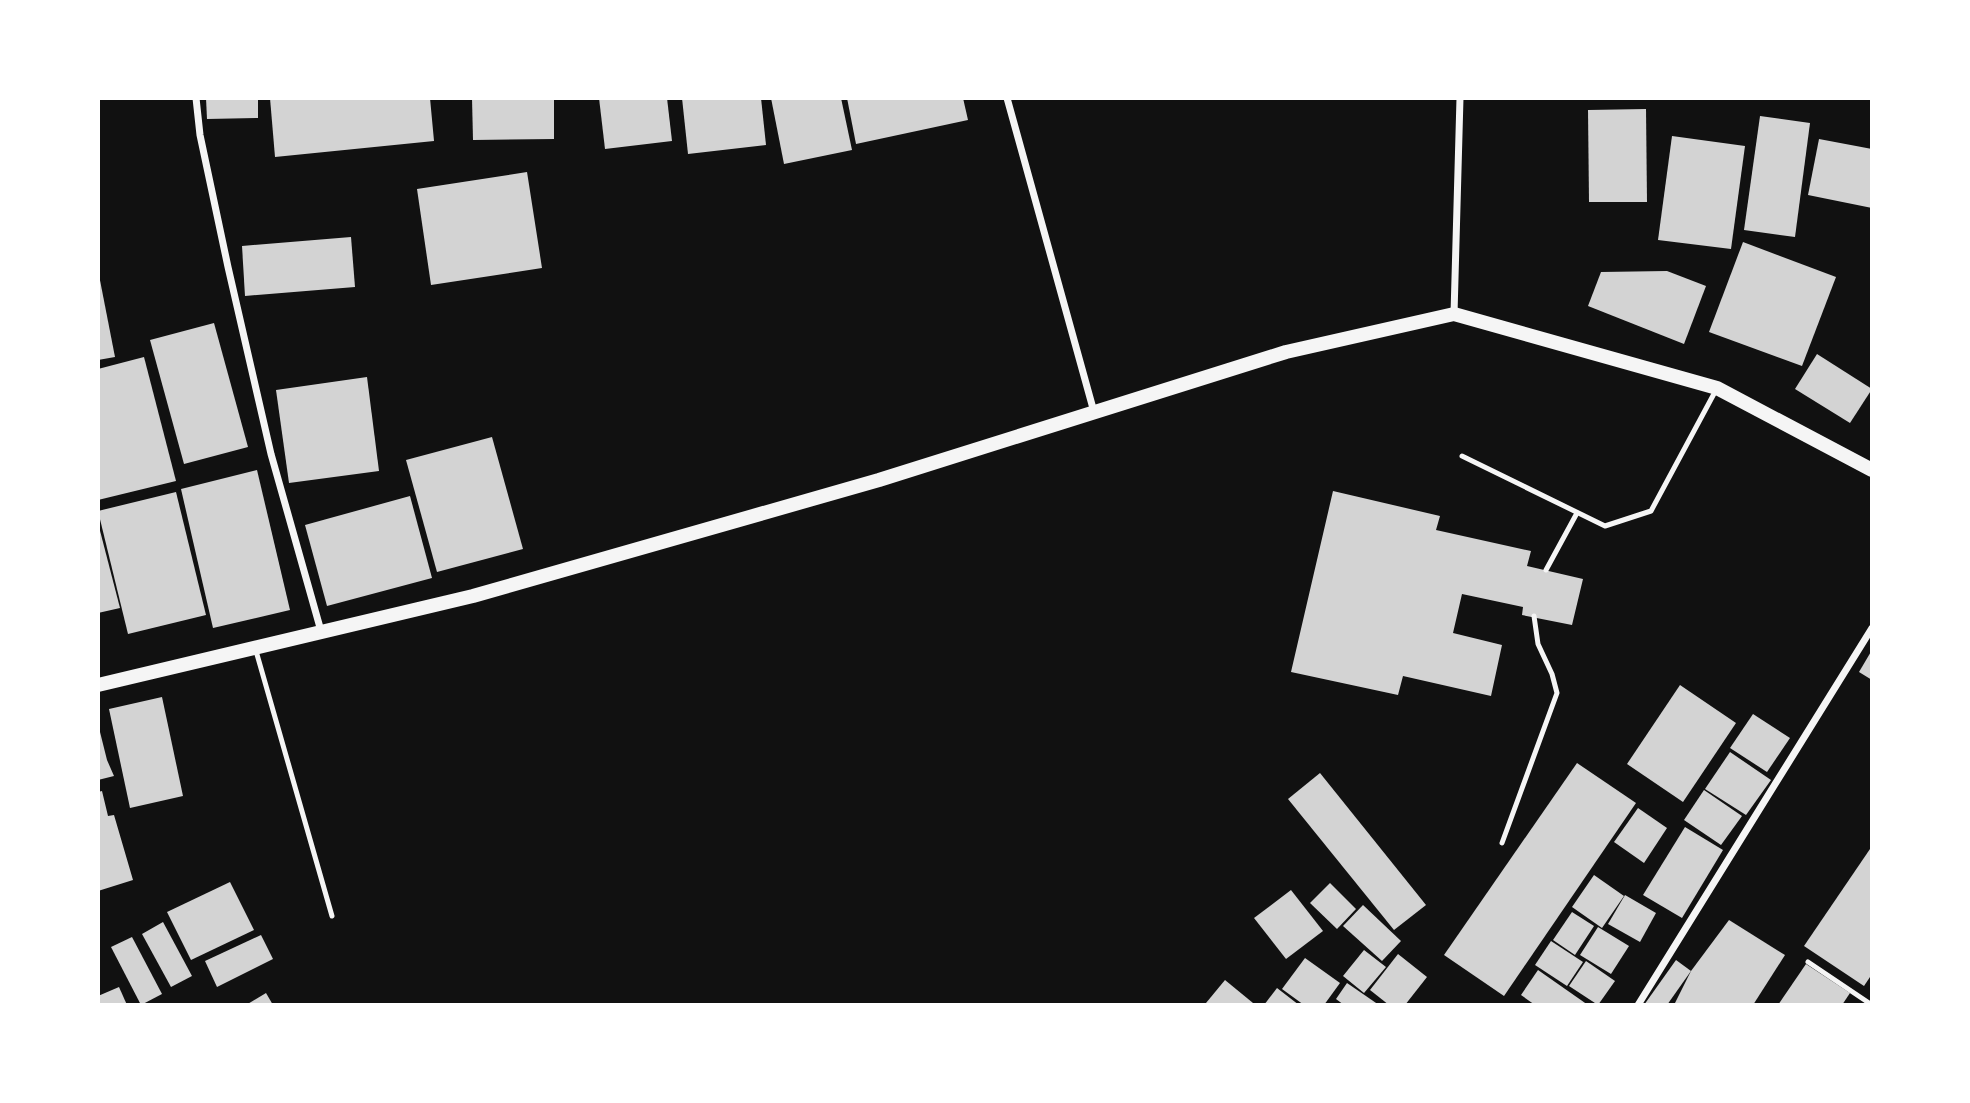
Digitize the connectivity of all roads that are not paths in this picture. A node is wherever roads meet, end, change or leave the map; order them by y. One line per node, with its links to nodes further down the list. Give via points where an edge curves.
1 (196, 98): 13 (street, via 271,454)
2 (1007, 98): 6 (street)
3 (1460, 98): 4 (street)
4 (1454, 314): 5 (main road); 6 (main road, via 1286,352)
5 (1717, 388): 8 (main road); 9 (lane, via 1651,511 1605,526)
6 (1094, 413): 13 (main road, via 499,589)
7 (1462, 456): 9 (lane)
8 (1872, 470)
9 (1577, 513): 10 (lane)
10 (1546, 570)
11 (1534, 617): 16 (lane, via 1538,644 1557,693)
12 (1872, 628): 19 (street)
13 (321, 631): 14 (main road)
14 (254, 648): 15 (main road); 17 (lane)
15 (98, 685)
16 (1502, 843)
17 (332, 916)
18 (1808, 962): 20 (lane)
19 (1638, 1005)
20 (1872, 1005)

